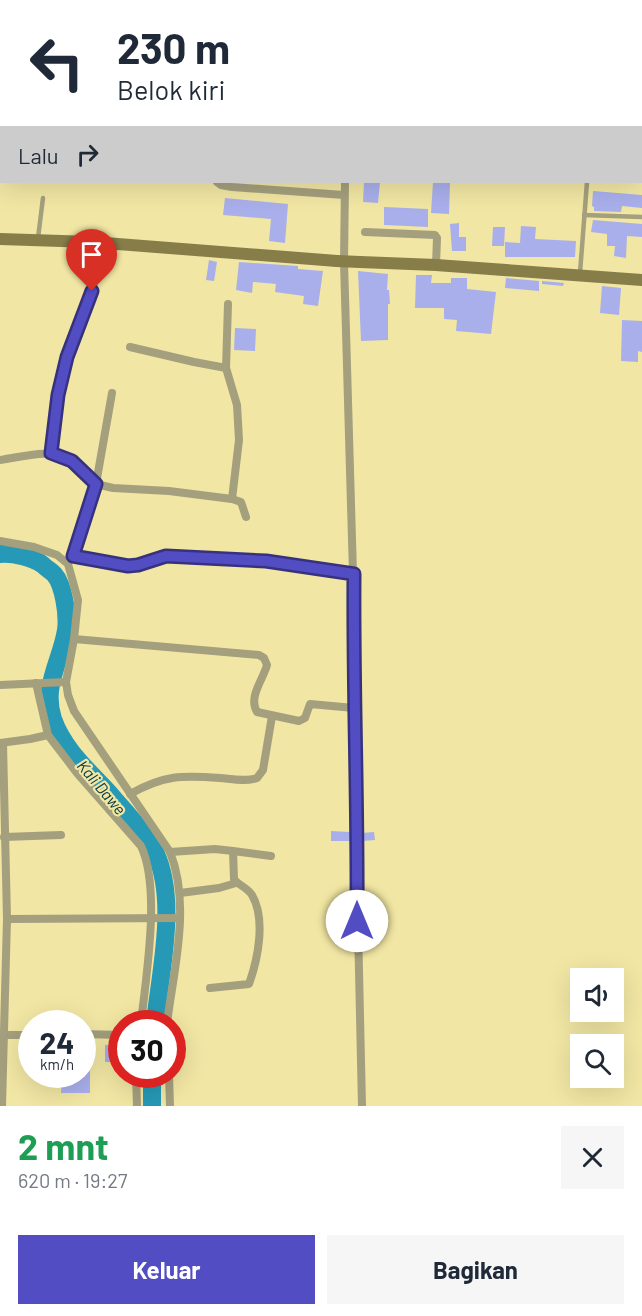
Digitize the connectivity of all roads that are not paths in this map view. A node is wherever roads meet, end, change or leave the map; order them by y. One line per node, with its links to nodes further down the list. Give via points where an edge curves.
1 (218, 183): 4 (street)
2 (345, 183): 4 (street)
3 (587, 183): 6 (lane)
4 (344, 195): 26 (street)
5 (44, 198): 10 (lane)
6 (584, 215): 7 (lane); 12 (lane)
7 (642, 217)
8 (365, 232): 11 (street, via 435,235)
9 (0, 239): 10 (main road)
10 (38, 240): 11 (main road, bridge)
11 (436, 265): 12 (main road)
12 (580, 276): 13 (main road)
13 (642, 280)
14 (92, 291): 19 (street, via 67,357)
15 (228, 304): 17 (street)
16 (130, 347): 17 (street)
17 (226, 368): 22 (street, via 237,405 239,440)
18 (112, 393): 21 (street)
19 (51, 453): 20 (street); 21 (street, via 72,461)
20 (0, 460)
21 (96, 484): 22 (street); 25 (street)
22 (231, 499): 23 (street, via 241,502)
23 (246, 517)
24 (0, 541): 25 (street)
25 (70, 560): 26 (street, via 128,566 166,556 266,561); 27 (street, via 78,600)
26 (354, 574): 31 (street)
27 (74, 639): 28 (street); 32 (street, via 259,655 267,665 254,705 257,712)
28 (61, 682): 29 (street); 35 (street, via 74,711)
29 (40, 683): 30 (street); 33 (street)
30 (0, 685)
31 (354, 708): 32 (street, via 310,704 305,718 299,722); 56 (street)
32 (272, 716): 35 (street, via 263,770 257,778 184,776 156,780)
33 (48, 735): 34 (street); 43 (street, via 141,846 148,865)
34 (2, 743): 37 (street)
35 (130, 794): 39 (street)
36 (61, 835): 37 (street)
37 (4, 837): 45 (street)
38 (233, 850): 39 (street); 40 (street); 41 (street, via 232,873)
39 (170, 852): 42 (street)
40 (271, 856)
41 (236, 883): 42 (street); 46 (street, via 251,894 259,921 261,932 254,969 248,986)
42 (180, 893): 44 (street)
43 (151, 918): 44 (street); 45 (street); 47 (street)
44 (176, 918): 48 (street)
45 (7, 919): 49 (street)
46 (210, 988)
47 (142, 1010)
48 (168, 1010)
49 (4, 1035): 50 (street); 53 (street)
50 (18, 1035)
51 (136, 1088): 54 (street)
52 (169, 1088): 55 (street)
53 (2, 1106)
54 (137, 1106)
55 (170, 1106)
56 (362, 1106)

